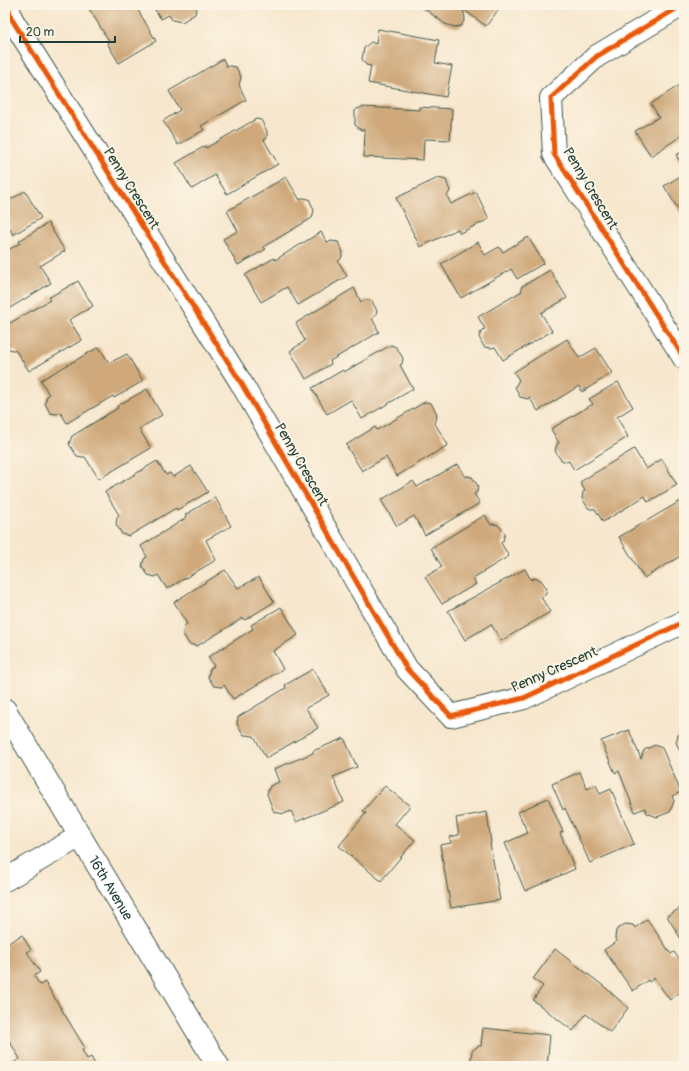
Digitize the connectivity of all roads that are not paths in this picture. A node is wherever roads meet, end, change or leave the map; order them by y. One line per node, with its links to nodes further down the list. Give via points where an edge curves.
1 (8, 5): 4 (street, Penny Crescent, via 11,18 240,381 407,669 451,716 524,698)
2 (682, 5): 3 (street, Penny Crescent, via 597,56 551,98 554,154)
3 (684, 358)
4 (684, 622)
5 (5, 710): 6 (street, 16th Avenue)
6 (80, 836): 7 (street); 8 (street, 16th Avenue)
7 (5, 880)
8 (218, 1066)

